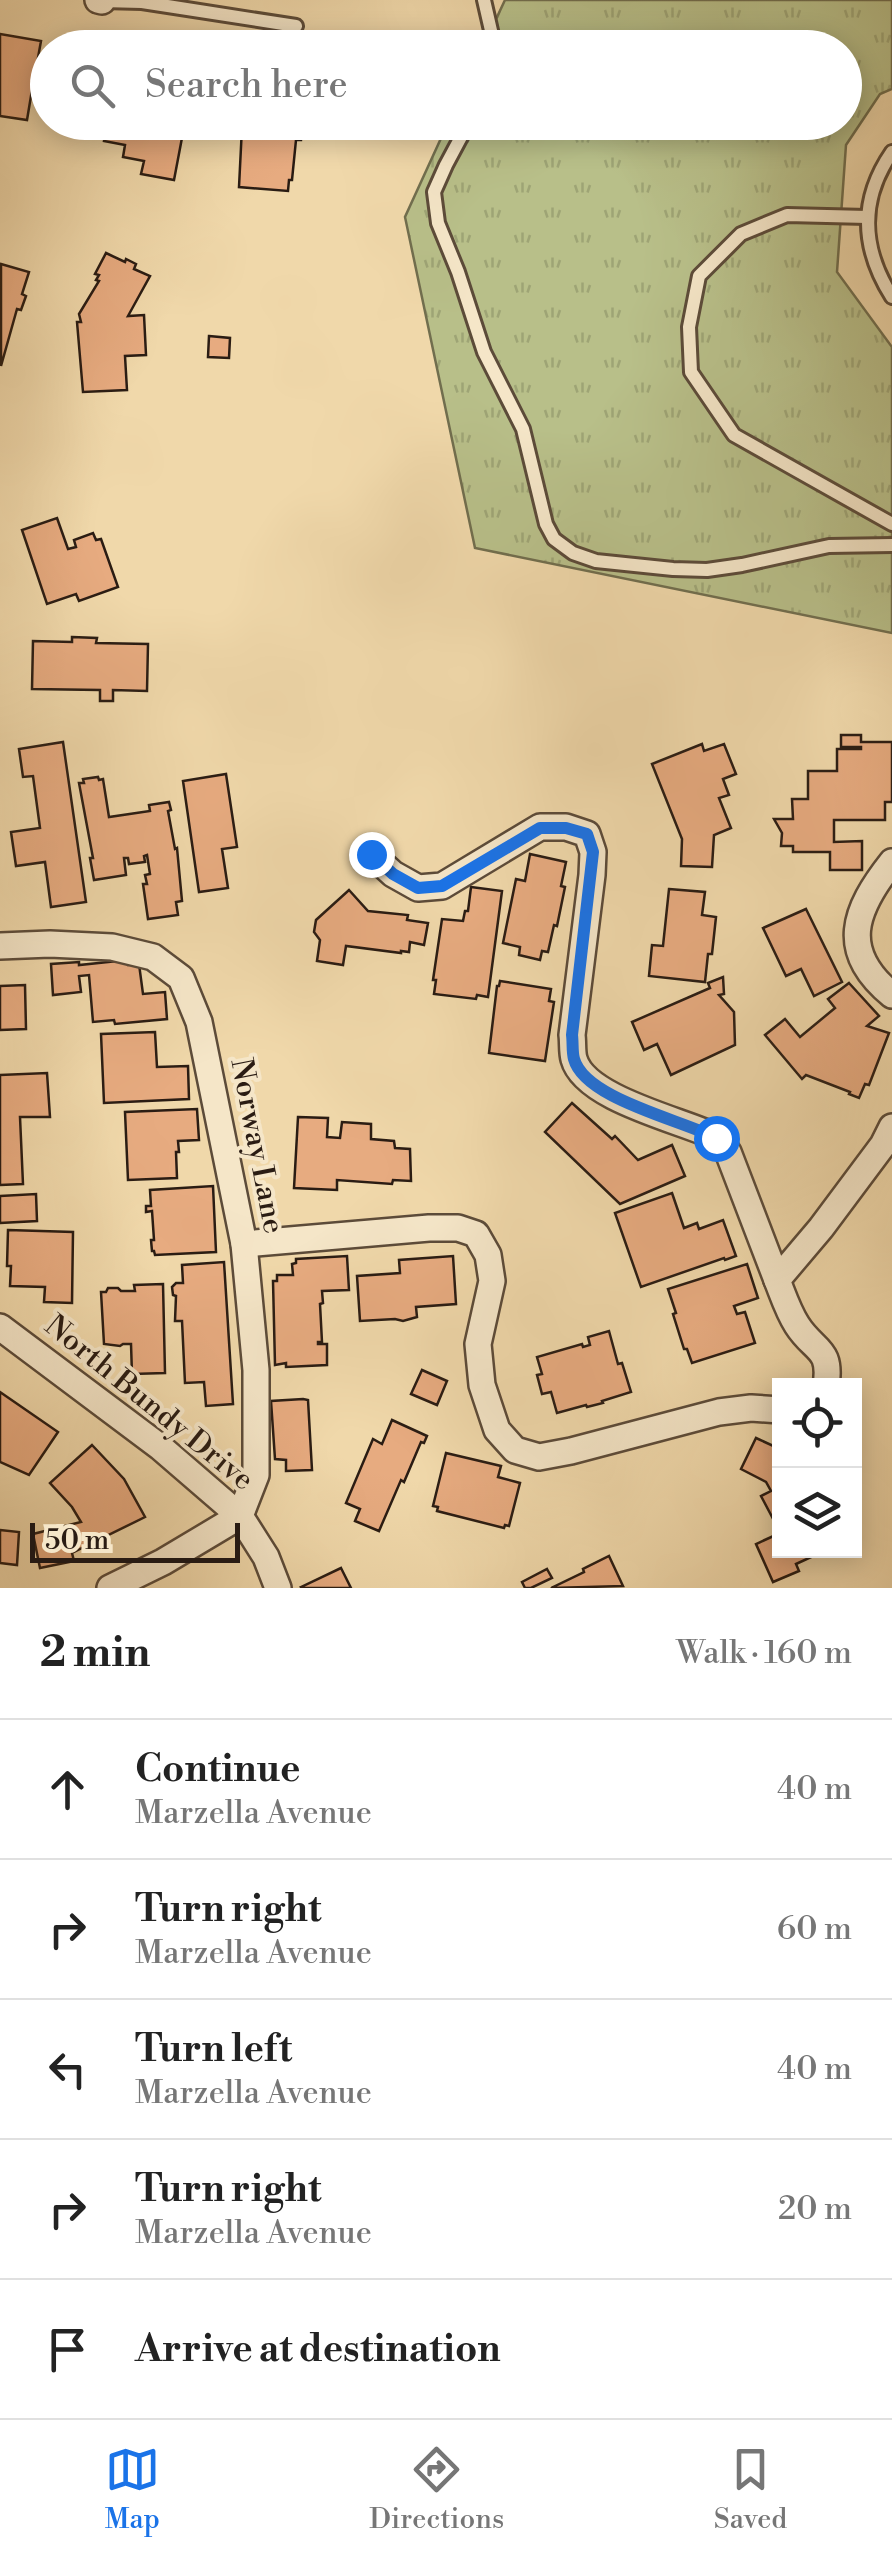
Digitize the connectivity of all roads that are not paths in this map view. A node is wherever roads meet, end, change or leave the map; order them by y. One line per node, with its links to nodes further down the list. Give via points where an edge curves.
1 (100, 0): 3 (lane)
2 (484, 0): 4 (lane)
3 (296, 26)
4 (491, 30)
5 (460, 140): 10 (lane, via 434,192 438,223 484,352 523,429 554,539 596,560 674,570 742,565 829,546)
6 (892, 152): 7 (lane)
7 (868, 217): 8 (lane, via 869,245); 9 (lane, via 787,214 740,234 699,276 689,327 691,372 734,434)
8 (892, 297)
9 (892, 524)
10 (892, 545)
11 (371, 854): 17 (street, via 418,888 442,886 540,828 587,834 593,852 574,1062 609,1094 716,1138 728,1152)
12 (892, 862): 14 (street, via 858,915 858,951)
13 (0, 946): 16 (street, Norway Lane, via 112,948 153,957 181,978 199,1022)
14 (892, 995)
15 (892, 1127): 17 (street)
16 (244, 1244): 20 (street, via 429,1228 476,1234 492,1280 478,1344 482,1385 497,1430 515,1450 538,1456 571,1451 719,1412); 21 (street, Norway Lane, via 256,1370 256,1475)
17 (777, 1280): 19 (street, via 794,1322 823,1353)
18 (0, 1327): 21 (street, North Bundy Drive)
19 (827, 1378)
20 (772, 1409)
21 (240, 1516): 22 (street); 23 (street, North Bundy Drive)
22 (110, 1588)
23 (278, 1588)

